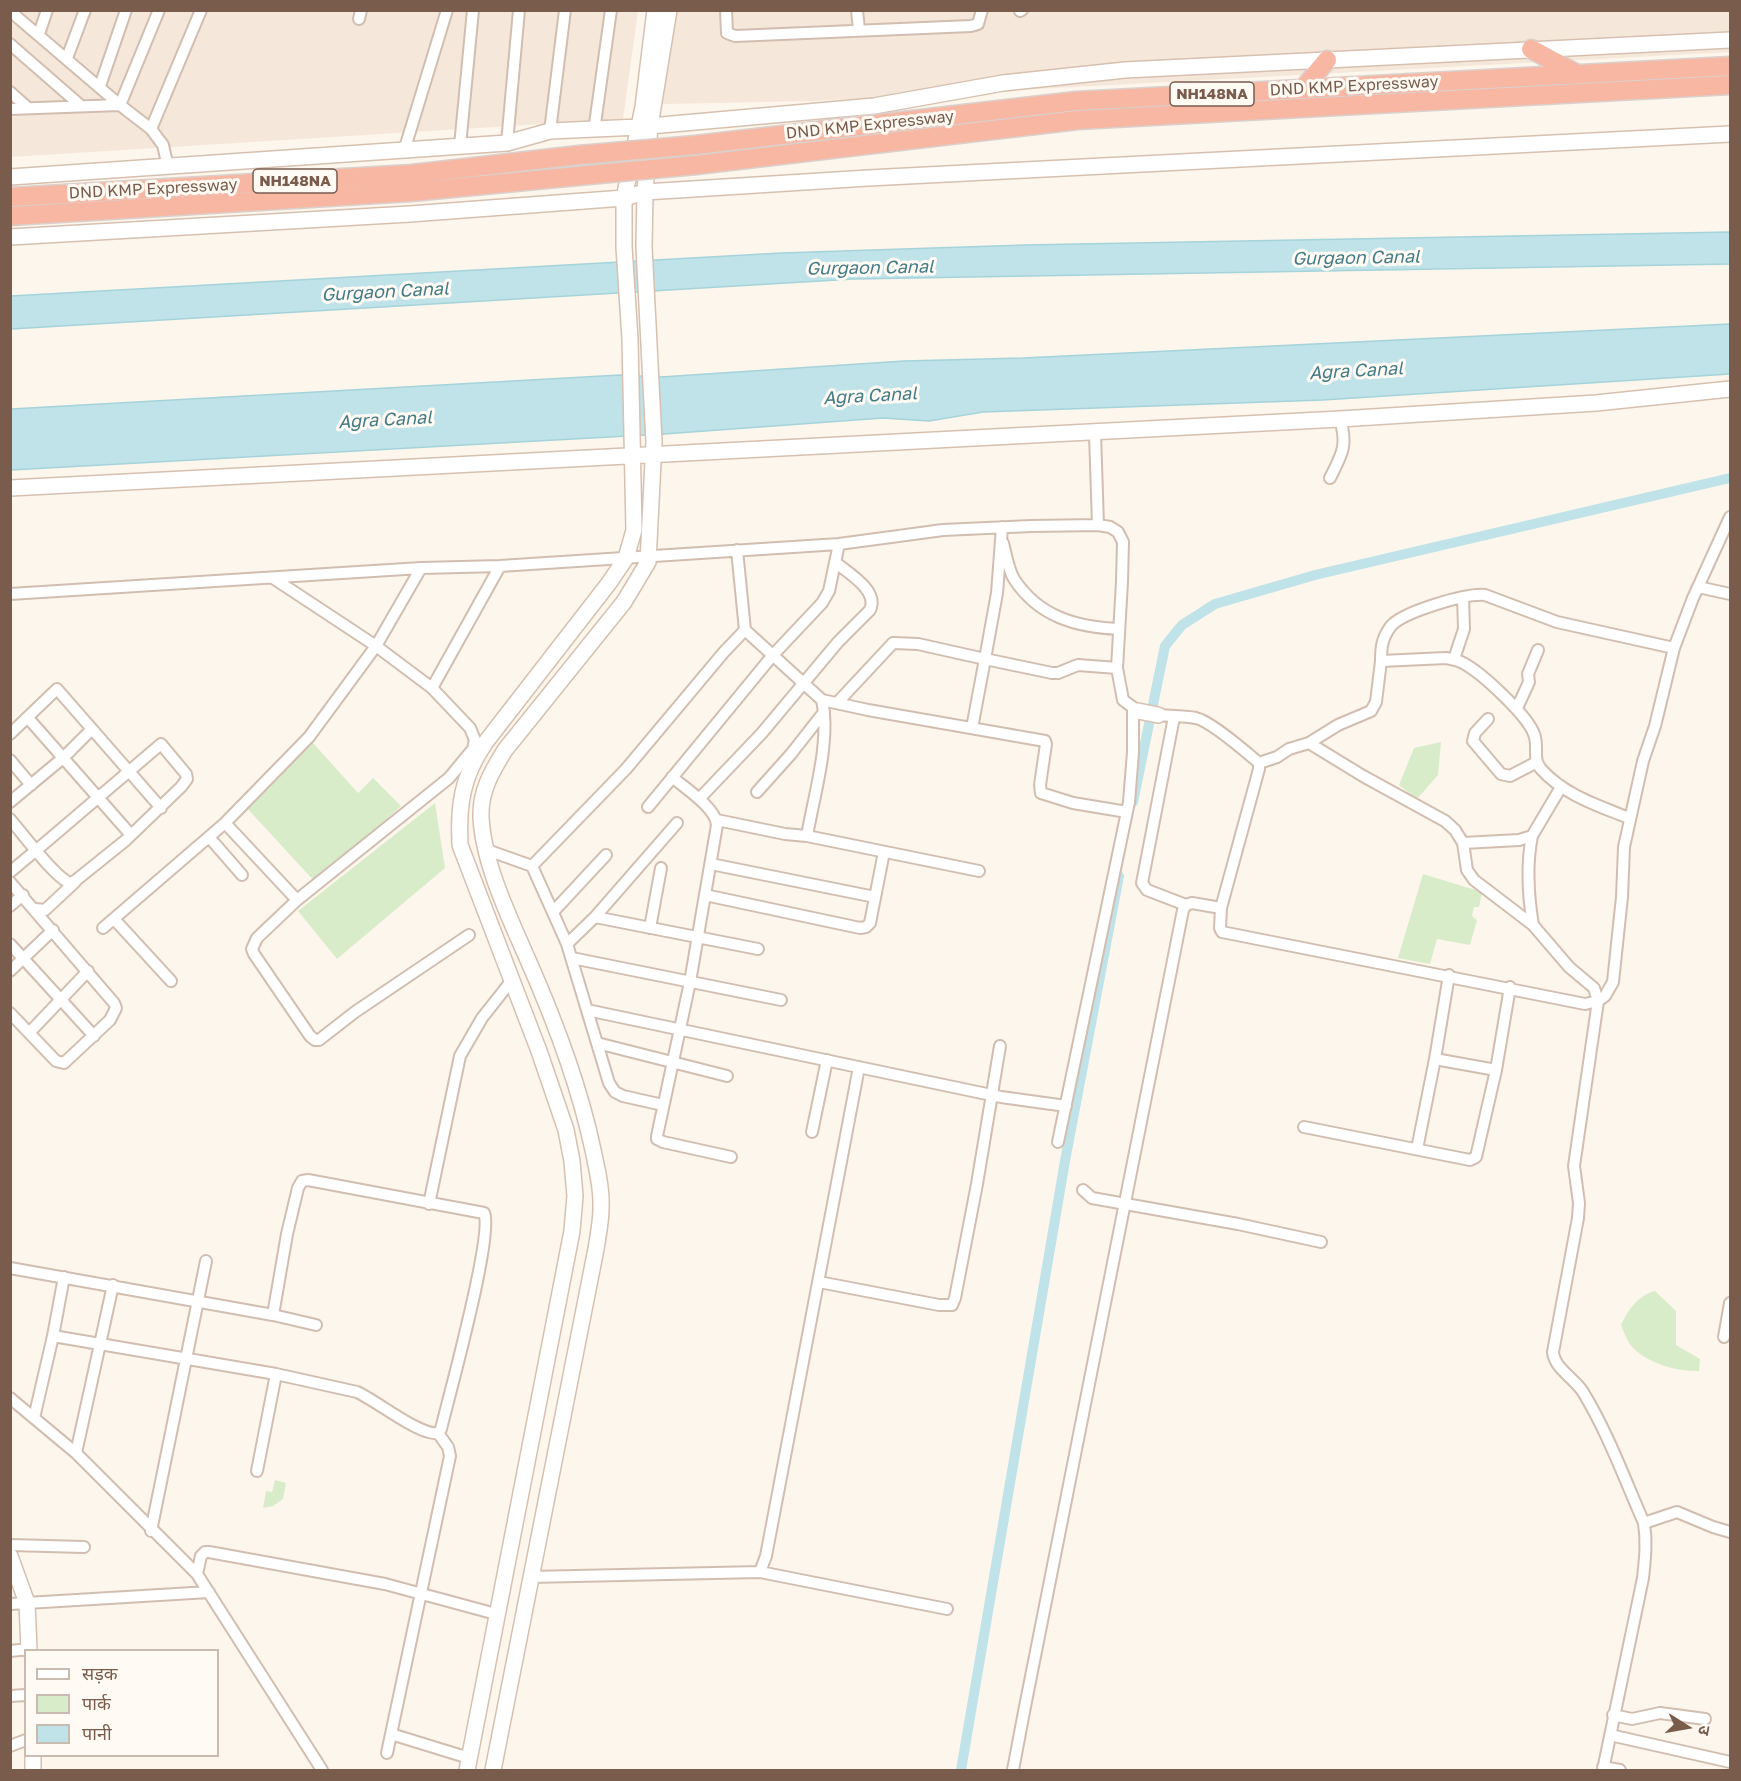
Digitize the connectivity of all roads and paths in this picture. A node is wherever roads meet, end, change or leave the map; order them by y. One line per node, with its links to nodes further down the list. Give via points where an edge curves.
1 (47, 10): 18 (street)
2 (85, 10): 22 (street)
3 (126, 10): 27 (street)
4 (159, 10): 31 (street)
5 (201, 10): 35 (street)
6 (447, 10): 41 (street)
7 (473, 10): 40 (street)
8 (519, 10): 39 (street)
9 (565, 10): 37 (street)
10 (611, 10): 36 (street)
11 (655, 10): 34 (street)
12 (669, 10): 34 (street)
13 (726, 10): 17 (street, via 728,33 735,36)
14 (857, 10): 17 (street)
15 (982, 10): 17 (street, via 978,24 971,26)
16 (10, 11): 18 (street)
17 (859, 30)
18 (39, 34): 22 (street)
19 (1731, 40): 21 (street)
20 (10, 44): 30 (street)
21 (1531, 49): 23 (street); 25 (highway)
22 (67, 58): 27 (street)
23 (1327, 60): 28 (highway); 34 (street, via 1125,70 1003,83 874,106)
24 (1731, 66): 25 (highway, DND KMP Expressway / NH148NA)
25 (1576, 74): 28 (highway, DND KMP Expressway / NH148NA)
26 (1731, 85): 47 (highway, DND KMP Expressway / NH148NA, bridge, via 1078,120 696,165 411,192)
27 (100, 86): 31 (street)
28 (1303, 89): 45 (highway, DND KMP Expressway / NH148NA, bridge, via 1076,101 412,174)
29 (10, 92): 32 (street)
30 (80, 105): 31 (street); 32 (street)
31 (120, 105): 35 (street)
32 (28, 108): 33 (street)
33 (10, 109)
34 (644, 127): 36 (street); 44 (street); 46 (street)
35 (151, 129): 42 (street, via 163,145)
36 (594, 130): 37 (street)
37 (550, 131): 39 (street)
38 (1731, 134): 44 (street)
39 (507, 143): 40 (street)
40 (460, 146): 41 (street)
41 (404, 151): 42 (street)
42 (168, 167): 43 (street)
43 (10, 177)
44 (645, 192): 46 (street); 52 (street)
45 (10, 197)
46 (624, 198): 48 (street); 53 (street)
47 (10, 216)
48 (10, 237)
49 (1731, 390): 50 (street)
50 (1340, 419): 51 (street); 54 (street, via 1345,442)
51 (1095, 433): 52 (street); 57 (street)
52 (654, 448): 53 (street); 61 (street)
53 (634, 449): 55 (street); 62 (street, via 634,530)
54 (1330, 478)
55 (10, 488)
56 (1731, 517): 67 (street)
57 (1098, 525): 58 (street); 71 (street, via 1118,532 1122,542)
58 (1002, 532): 59 (street, via 943,530); 71 (street, via 1014,578 1035,603 1066,622); 77 (street)
59 (839, 544): 60 (street); 63 (street)
60 (737, 550): 61 (street); 72 (street)
61 (650, 555): 62 (street); 122 (street, via 624,602 491,773 483,794 481,817)
62 (626, 558): 64 (street); 158 (street, via 485,743 466,777 460,801 460,845)
63 (835, 562): 76 (street, via 826,597); 81 (street, via 863,586 873,604)
64 (500, 566): 65 (street); 82 (street)
65 (421, 568): 66 (street); 73 (street)
66 (273, 578): 68 (street); 73 (street)
67 (1698, 587): 69 (street); 74 (street)
68 (10, 594)
69 (1731, 594)
70 (1463, 597): 74 (street, via 1485,595 1557,622); 78 (street, via 1464,628); 79 (street, via 1397,621 1382,640)
71 (1119, 629): 80 (street)
72 (745, 630): 76 (street); 126 (street, via 626,769)
73 (376, 646): 82 (street); 114 (street, via 309,737)
74 (1674, 648): 111 (street)
75 (1538, 651): 85 (street)
76 (773, 655): 81 (street); 101 (street)
77 (985, 659): 80 (street, via 1052,673 1078,665); 84 (street, via 918,644 893,643); 92 (street)
78 (1454, 659): 79 (street); 85 (street, via 1469,666)
79 (1381, 661): 95 (street, via 1375,708)
80 (1117, 668): 86 (street, via 1123,700)
81 (804, 682): 83 (street); 106 (street)
82 (432, 688): 136 (street, via 473,732 473,749 449,778)
83 (822, 700): 84 (street); 87 (street)
84 (837, 703): 92 (street)
85 (1517, 708): 98 (street, via 1535,737)
86 (1136, 710): 88 (street); 110 (street)
87 (824, 712): 104 (street); 117 (street, via 825,735)
88 (1158, 715): 89 (street)
89 (1174, 717): 99 (street, via 1206,722); 137 (street, via 1142,883 1147,890)
90 (28, 718): 93 (street, via 57,689); 94 (street); 96 (street)
91 (1488, 719): 98 (street, via 1473,741 1501,774 1510,776)
92 (972, 728): 110 (street, via 1045,741 1040,785 1044,795)
93 (92, 729): 96 (street); 100 (street)
94 (10, 734)
95 (1309, 742): 99 (street); 120 (street, via 1446,821)
96 (63, 758): 102 (street); 105 (street)
97 (10, 760): 102 (street)
98 (1537, 762): 103 (street)
99 (1258, 763): 139 (street)
100 (129, 771): 105 (street); 109 (street); 109 (street, via 161,744 187,779)
101 (672, 777): 106 (street); 108 (street)
102 (31, 785): 107 (street)
103 (1561, 787): 111 (street); 118 (street)
104 (757, 792)
105 (98, 797): 116 (street); 121 (street)
106 (699, 799): 113 (street)
107 (10, 802)
108 (648, 807)
109 (161, 808): 116 (street)
110 (1127, 812): 180 (street)
111 (1629, 818): 164 (street, via 1615,972 1610,990)
112 (10, 819): 121 (street)
113 (717, 820): 117 (street); 125 (street)
114 (225, 823): 119 (street); 136 (street)
115 (677, 823): 142 (street)
116 (131, 836): 131 (street)
117 (807, 836): 123 (street)
118 (1532, 836): 120 (street); 144 (street, via 1528,888)
119 (208, 837): 130 (street); 143 (street)
120 (1463, 843): 144 (street, via 1467,870 1474,880)
121 (37, 850): 129 (street); 131 (street, via 61,879)
122 (487, 850): 126 (street); 217 (street, via 502,902 570,1064 589,1130 601,1208 592,1272)
123 (885, 852): 128 (street); 135 (street)
124 (606, 855): 141 (street)
125 (711, 864): 134 (street); 135 (street)
126 (532, 866): 141 (street)
127 (661, 868): 146 (street)
128 (979, 871)
129 (10, 873)
130 (242, 875)
131 (75, 881): 140 (street, via 45,910)
132 (10, 882): 133 (street)
133 (23, 895): 138 (street); 140 (street)
134 (705, 895): 135 (street, via 860,928 870,923); 149 (street)
135 (875, 897)
136 (297, 900): 148 (street, via 257,938 252,949 315,1040)
137 (1186, 905): 139 (street); 188 (street)
138 (10, 906)
139 (1221, 908): 157 (street, via 1220,928 1226,933)
140 (35, 909): 147 (street)
141 (553, 912): 151 (street)
142 (595, 917): 146 (street); 151 (street)
143 (114, 919): 145 (street); 159 (street)
144 (1533, 924): 164 (street, via 1569,967 1594,988)
145 (103, 928)
146 (650, 928): 149 (street)
147 (53, 930): 153 (street); 156 (street)
148 (469, 935)
149 (698, 938): 152 (street); 160 (street)
150 (10, 944): 153 (street)
151 (567, 944): 154 (street)
152 (758, 950)
153 (24, 958): 155 (street); 162 (street)
154 (572, 958): 160 (street); 165 (street)
155 (10, 971)
156 (87, 971): 162 (street); 169 (street, via 116,1008)
157 (1449, 975): 161 (street); 172 (street)
158 (512, 980): 187 (street, via 474,1030 460,1056); 223 (street, via 566,1130 575,1196 572,1231)
159 (171, 981)
160 (690, 982): 163 (street); 167 (street)
161 (1510, 987): 164 (street, via 1579,1003); 176 (street)
162 (60, 999): 168 (street); 169 (street)
163 (781, 1000)
164 (1598, 1001): 209 (street, via 1574,1166 1578,1218 1554,1357 1583,1394 1602,1428)
165 (587, 1010): 167 (street); 170 (street)
166 (10, 1013): 168 (street)
167 (680, 1028): 173 (street); 174 (street)
168 (29, 1033): 169 (street, via 56,1061 64,1063)
169 (94, 1036)
170 (597, 1043): 174 (street); 179 (street, via 615,1092)
171 (1000, 1046): 178 (street)
172 (1435, 1059): 176 (street); 184 (street)
173 (826, 1060): 175 (street); 182 (street)
174 (672, 1062): 177 (street); 179 (street)
175 (859, 1067): 178 (street); 193 (street)
176 (1496, 1070): 184 (street, via 1476,1157 1470,1160)
177 (727, 1076)
178 (992, 1095): 180 (street); 193 (street, via 952,1305)
179 (663, 1104): 185 (street, via 657,1139)
180 (1066, 1106): 183 (street)
181 (1304, 1127): 184 (street)
182 (813, 1132)
183 (1058, 1142)
184 (1417, 1149)
185 (731, 1157)
186 (1083, 1190): 188 (street, via 1092,1198)
187 (429, 1204): 197 (street, via 302,1181 287,1234); 206 (street, via 479,1211 484,1213 486,1223 467,1326)
188 (1122, 1204): 189 (street); 235 (street)
189 (1321, 1242)
190 (206, 1261): 195 (street)
191 (10, 1268): 192 (street)
192 (64, 1277): 194 (street); 199 (street)
193 (819, 1282): 215 (street)
194 (113, 1286): 195 (street); 201 (street)
195 (199, 1302): 197 (street); 202 (street)
196 (1731, 1303): 200 (street)
197 (273, 1315): 198 (street)
198 (316, 1325)
199 (53, 1336): 201 (street); 205 (street)
200 (1724, 1337)
201 (99, 1343): 202 (street); 207 (street)
202 (187, 1359): 203 (street); 210 (street)
203 (276, 1374): 206 (street, via 357,1392 420,1430); 208 (street)
204 (10, 1398): 205 (street)
205 (34, 1418): 207 (street)
206 (438, 1433): 219 (street, via 450,1456)
207 (76, 1453): 210 (street)
208 (257, 1472)
209 (1644, 1523): 211 (street, via 1677,1512); 225 (street, via 1643,1578)
210 (152, 1531): 216 (street)
211 (1731, 1532)
212 (10, 1545): 213 (street)
213 (84, 1547)
214 (10, 1556): 220 (street)
215 (760, 1572): 217 (street); 222 (street)
216 (197, 1574): 218 (street); 219 (street, via 201,1556 209,1552 342,1575)
217 (530, 1577): 234 (street)
218 (209, 1592): 220 (street); 233 (street)
219 (420, 1594): 223 (street); 227 (street)
220 (27, 1603): 221 (street); 224 (street)
221 (10, 1604)
222 (947, 1609)
223 (496, 1614): 231 (street)
224 (29, 1649)
225 (1613, 1715): 226 (street, via 1632,1719 1660,1713); 228 (street)
226 (1705, 1719)
227 (391, 1734): 229 (street); 231 (street)
228 (1610, 1735): 230 (street); 232 (street)
229 (387, 1753)
230 (1731, 1762)
231 (468, 1764)
232 (1603, 1769): 236 (street)
233 (321, 1770)
234 (492, 1770)
235 (1012, 1770)
236 (1620, 1770)

